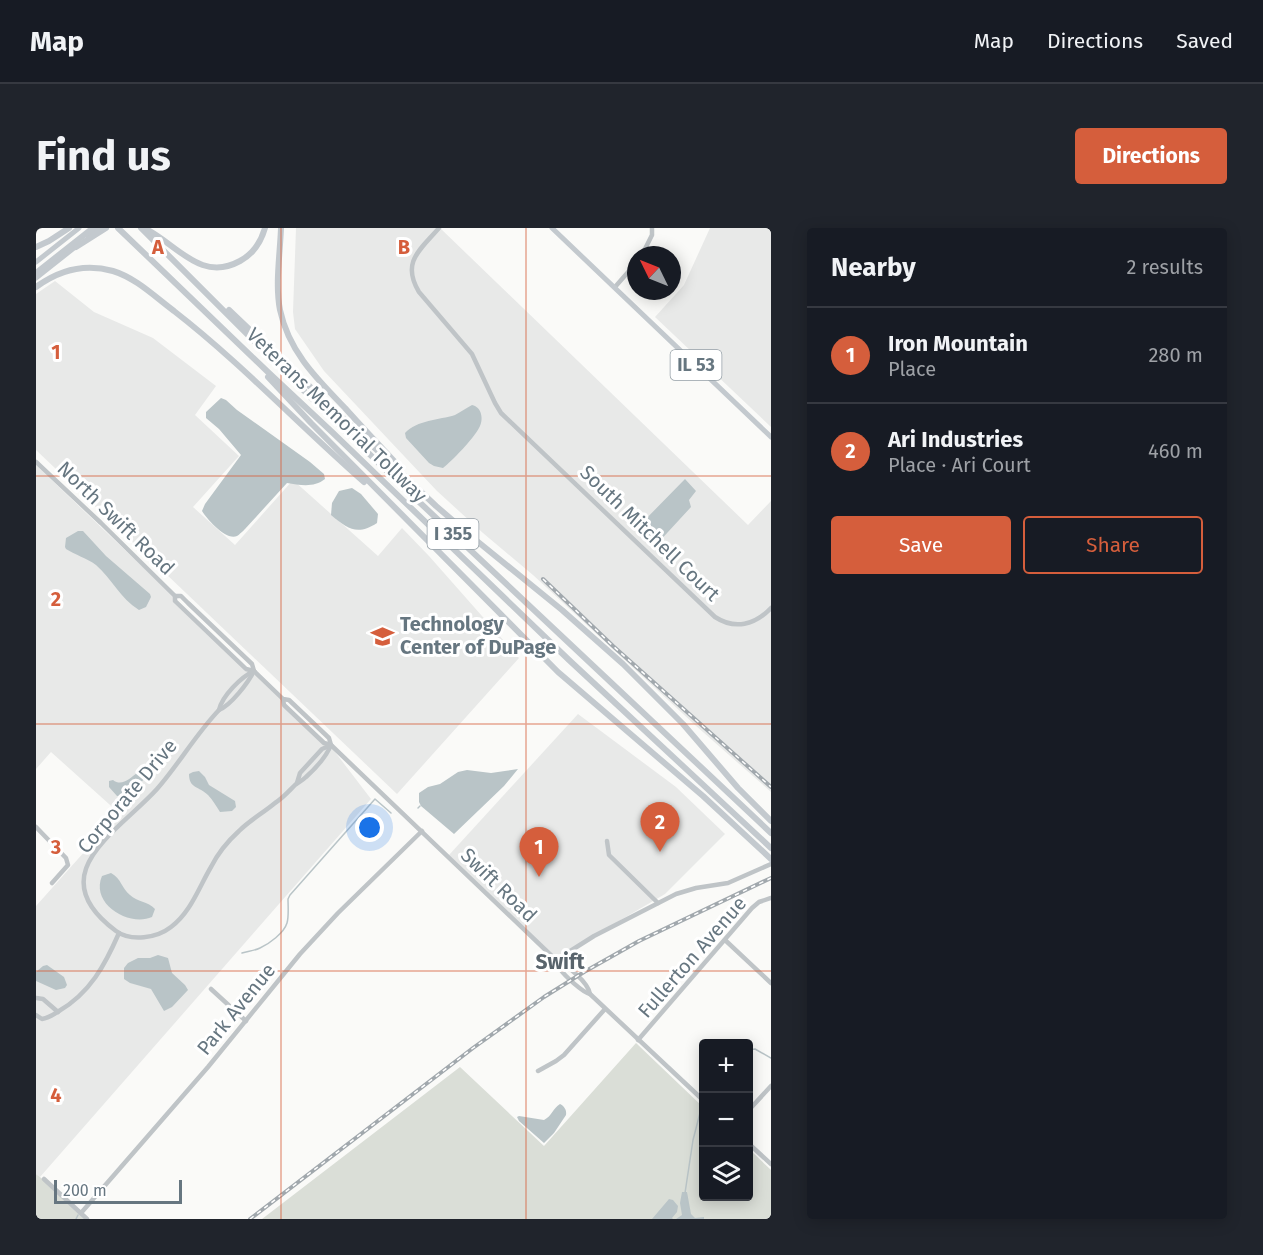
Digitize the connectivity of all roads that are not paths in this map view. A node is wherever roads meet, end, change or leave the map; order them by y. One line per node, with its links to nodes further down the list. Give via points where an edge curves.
1 (69, 228): 14 (highway)
2 (79, 228): 17 (main road)
3 (93, 228): 18 (highway)
4 (99, 228): 15 (main road)
5 (106, 228): 15 (highway)
6 (118, 228): 23 (highway, Veterans Memorial Tollway / I 355)
7 (143, 228): 8 (highway, via 190,260 215,267 231,265 249,255); 16 (highway, Veterans Memorial Tollway / I 355)
8 (265, 228)
9 (281, 228): 26 (highway, via 280,309 298,355)
10 (439, 228): 28 (street, South Mitchell Court, via 413,260 415,285 471,354 498,408 715,617 740,625 757,620)
11 (552, 228): 22 (main road, IL 53)
12 (652, 228): 13 (street)
13 (647, 246)
14 (36, 247)
15 (76, 247): 20 (main road)
16 (167, 252): 26 (highway); 34 (highway, Veterans Memorial Tollway / I 355, via 416,499)
17 (36, 262)
18 (36, 273)
19 (627, 274): 22 (street)
20 (36, 278)
21 (36, 287): 27 (highway, via 62,272 82,268 102,269 129,278 225,352)
22 (615, 287): 24 (main road, IL 53)
23 (218, 324): 27 (highway); 36 (highway, Veterans Memorial Tollway / I 355)
24 (771, 437)
25 (36, 462): 29 (street, North Swift Road, via 252,664)
26 (436, 506): 31 (highway, via 614,656 683,724)
27 (402, 515): 37 (highway, via 558,672)
28 (771, 608)
29 (254, 671): 30 (street, North Swift Road, via 283,699 284,705 324,743); 42 (street, Corporate Drive, via 245,675 220,702 219,710 157,789 88,861 84,878 87,900 98,916)
30 (331, 745): 33 (street, Swift Road); 42 (street, via 305,778 232,838 174,925 153,936)
31 (771, 821)
32 (36, 827): 39 (street, via 68,865)
33 (422, 831): 44 (street, Swift Road); 51 (street, Park Avenue, via 338,913)
34 (771, 832)
35 (607, 842): 41 (street, via 609,855)
36 (769, 846)
37 (771, 859)
38 (771, 864): 41 (street, via 735,880 687,890)
39 (52, 883)
40 (771, 898): 43 (street, Fullerton Avenue, via 759,902)
41 (658, 903): 44 (street)
42 (119, 933): 49 (street, via 96,978)
43 (725, 940): 45 (street); 52 (street, Fullerton Avenue)
44 (556, 960): 48 (street, Swift Road, via 560,969)
45 (771, 983)
46 (211, 989): 51 (street)
47 (36, 998): 49 (street)
48 (605, 1009): 52 (street, Swift Road); 53 (street, via 564,1055)
49 (58, 1012): 50 (street, via 42,1019)
50 (36, 1015)
51 (246, 1021): 60 (street, Park Avenue)
52 (638, 1040): 55 (street, Swift Road)
53 (538, 1071)
54 (771, 1086): 56 (street)
55 (699, 1096)
56 (753, 1106)
57 (752, 1147): 58 (street)
58 (771, 1164)
59 (44, 1179): 60 (street)
60 (81, 1213): 61 (street)
61 (87, 1219)

